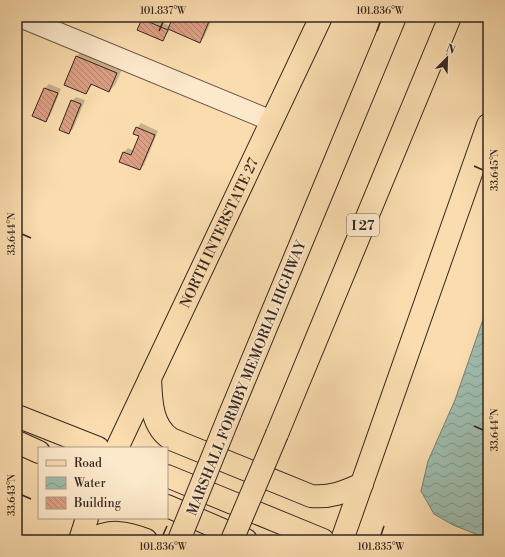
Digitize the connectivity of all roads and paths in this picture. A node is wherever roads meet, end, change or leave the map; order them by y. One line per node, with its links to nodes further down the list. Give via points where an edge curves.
1 (20, 17): 5 (lane)
2 (321, 17): 5 (main road, NORTH INTERSTATE 27)
3 (395, 17): 20 (main road, MARSHALL FORMBY MEMORIAL HIGHWAY, bridge)
4 (450, 17): 21 (main road, I 27, bridge)
5 (272, 121): 7 (main road, NORTH INTERSTATE 27)
6 (488, 125): 14 (main road)
7 (150, 377): 11 (main road, NORTH INTERSTATE 27); 14 (main road, via 154,414 159,428 171,440 311,496 325,497 338,494)
8 (17, 416): 10 (main road)
9 (17, 442): 12 (main road)
10 (95, 447)
11 (117, 447)
12 (38, 452)
13 (168, 476): 23 (main road)
14 (362, 484): 24 (main road)
15 (168, 506): 22 (main road)
16 (87, 519): 17 (main road)
17 (80, 540)
18 (90, 540): 19 (main road, via 103,534 123,532)
19 (146, 540)
20 (179, 540)
21 (232, 540)
22 (246, 540)
23 (323, 540)
24 (342, 540)

